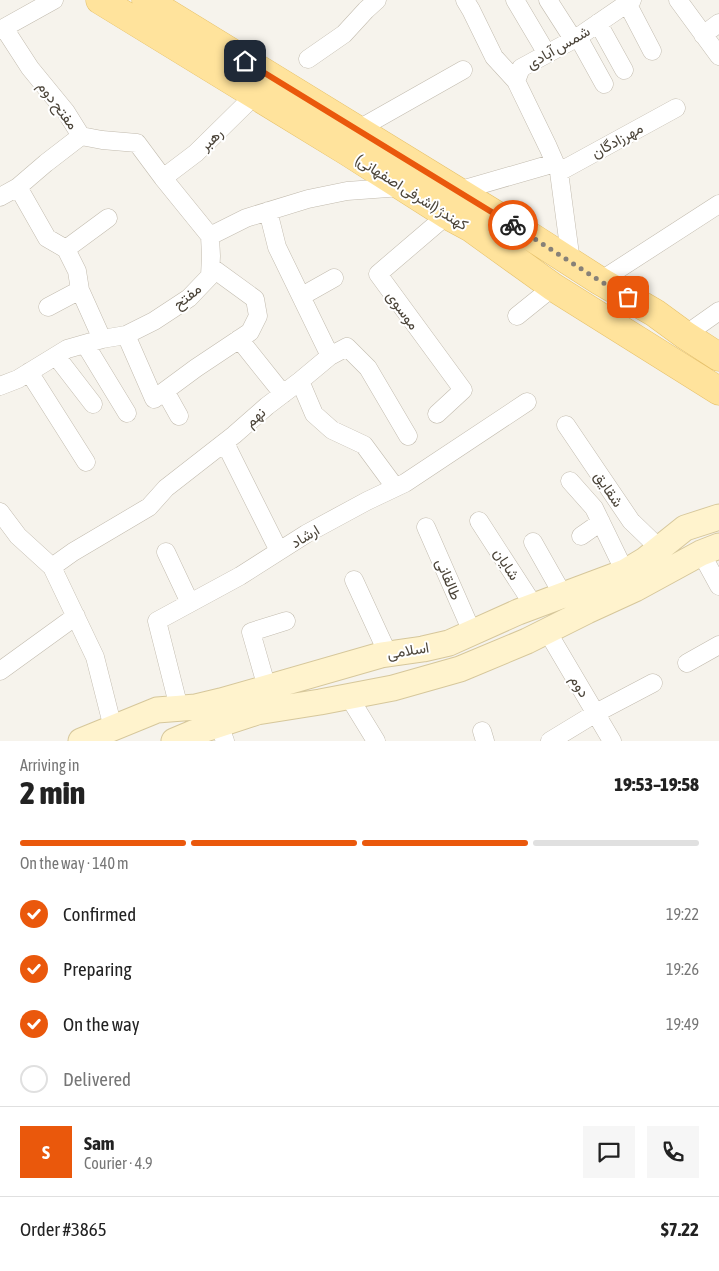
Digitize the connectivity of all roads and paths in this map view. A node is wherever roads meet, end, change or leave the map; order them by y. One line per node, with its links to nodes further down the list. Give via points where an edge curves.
1 (54, 0): 12 (street)
2 (100, 0): 23 (main road, کهندژ (اشرفی اصفهانی))
3 (146, 0): 25 (main road, کهندژ (اشرفی اصفهانی))
4 (377, 0): 18 (street, via 344,34)
5 (465, 0): 21 (street, via 494,57)
6 (515, 0): 16 (street)
7 (548, 0): 14 (street)
8 (678, 0): 13 (street)
9 (630, 2): 11 (street, شمس آبادی); 15 (street)
10 (719, 23): 13 (street)
11 (598, 24): 14 (street, شمس آبادی); 20 (street)
12 (2, 29): 26 (street, مفتح دوم)
13 (703, 35): 17 (street)
14 (576, 38): 16 (street, شمس آبادی); 22 (street)
15 (652, 51)
16 (547, 54): 21 (street, شمس آبادی, via 522,68)
17 (719, 56)
18 (308, 59)
19 (463, 70): 25 (street)
20 (624, 70)
21 (516, 81): 27 (street, شمس آبادی)
22 (604, 84)
23 (255, 95): 28 (street, رهبر, via 196,154); 30 (main road, کهندژ (اشرفی اصفهانی))
24 (676, 108): 27 (street, مهرزادگان)
25 (357, 130): 31 (main road, کهندژ (اشرفی اصفهانی))
26 (81, 136): 28 (street, مفتح دوم, via 137,144); 29 (street)
27 (557, 168): 31 (street); 40 (street, شمس آبادی)
28 (163, 178): 38 (street, مفتح دوم)
29 (18, 187): 32 (street); 39 (street, via 47,238)
30 (402, 187): 34 (street, via 347,191); 35 (main road, کهندژ (اشرفی اصفهانی))
31 (458, 191): 40 (main road, کهندژ (اشرفی اصفهانی))
32 (0, 197)
33 (719, 204): 43 (street)
34 (268, 211): 38 (street); 46 (street, via 278,247)
35 (448, 215): 37 (main road, کهندژ (اشرفی اصفهانی)); 69 (street, موسوی, via 378,274 463,390)
36 (108, 218): 39 (street)
37 (471, 228): 40 (main road, via 509,238 565,270 572,272); 44 (main road, کهندژ (اشرفی اصفهانی))
38 (210, 236): 41 (street, مفتح)
39 (66, 248): 45 (street, via 77,270)
40 (573, 263): 43 (main road, کهندژ (اشرفی اصفهانی))
41 (211, 267): 52 (street, مفتح, via 210,276 189,298); 55 (street, via 255,299 258,316 250,332)
42 (334, 278): 46 (street)
43 (600, 281): 50 (main road, کهندژ (اشرفی اصفهانی))
44 (553, 287): 48 (main road, کهندژ (اشرفی اصفهانی)); 51 (street)
45 (80, 290): 47 (street); 54 (street)
46 (302, 296): 58 (street)
47 (48, 307)
48 (591, 311): 50 (main road, via 579,292 587,284); 64 (main road, کهندژ (اشرفی اصفهانی))
49 (719, 311): 53 (street)
50 (655, 313): 53 (main road, کهندژ (اشرفی اصفهانی))
51 (516, 316)
52 (126, 335): 54 (street, مفتح); 63 (street, via 154,399)
53 (685, 335): 59 (main road, کهندژ (اشرفی اصفهانی))
54 (102, 339): 56 (street, مفتح)
55 (240, 339): 63 (street); 65 (street)
56 (85, 344): 57 (street, مفتح); 68 (street)
57 (56, 356): 60 (street, مفتح); 67 (street)
58 (330, 356): 61 (street, نهم); 72 (street, via 347,347 368,368)
59 (719, 357)
60 (29, 372): 62 (street, مفتح); 74 (street)
61 (300, 381): 65 (street, نهم); 76 (street, via 314,414 332,430 364,445)
62 (0, 386)
63 (165, 391): 70 (street)
64 (719, 391)
65 (283, 394): 73 (street, نهم)
66 (527, 402): 76 (street, ارشاد)
67 (93, 404)
68 (127, 412)
69 (438, 414)
70 (179, 416)
71 (566, 425): 84 (street, شقایق, via 631,521)
72 (408, 436)
73 (224, 443): 86 (street); 88 (street, نهم, via 166,488 149,507)
74 (86, 462)
75 (570, 481): 80 (street, via 594,508)
76 (395, 487): 86 (street, ارشاد)
77 (0, 512): 88 (street, via 18,536)
78 (719, 517): 84 (street, اسلامی, via 686,528)
79 (479, 521): 94 (street, شایان)
80 (601, 522): 82 (street); 89 (street)
81 (426, 527): 98 (street, طالقانی)
82 (580, 536)
83 (533, 542): 92 (street)
84 (659, 548): 89 (street, اسلامی)
85 (710, 549): 91 (street); 97 (street, اسلامی)
86 (279, 551): 93 (street, ارشاد)
87 (166, 552): 93 (street)
88 (52, 567): 95 (street)
89 (625, 572): 92 (street, اسلامی)
90 (354, 580): 100 (street)
91 (719, 586)
92 (563, 595): 94 (street, اسلامی)
93 (190, 603): 106 (street, ارشاد, via 157,621)
94 (534, 606): 98 (street, اسلامی)
95 (76, 616): 102 (street); 109 (street, via 95,657)
96 (286, 621): 104 (street, via 251,632)
97 (547, 631): 105 (street, اسلامی, via 460,669); 107 (street, دوم)
98 (472, 632): 100 (street, اسلامی, via 449,643)
99 (719, 644): 101 (street)
100 (388, 654): 104 (street, اسلامی)
101 (687, 662)
102 (0, 670)
103 (653, 683): 107 (street)
104 (267, 688): 108 (street, اسلامی)
105 (349, 697): 108 (street, اسلامی, via 256,712); 112 (street)
106 (179, 708): 108 (street, اسلامی, via 196,707); 109 (street, اسلامی, via 157,710)
107 (596, 713): 113 (street); 114 (street, دوم)
108 (218, 723): 111 (street, اسلامی)
109 (112, 728): 110 (street, اسلامی)
110 (81, 741)
111 (174, 741)
112 (376, 741)
113 (550, 741)
114 (612, 741)

